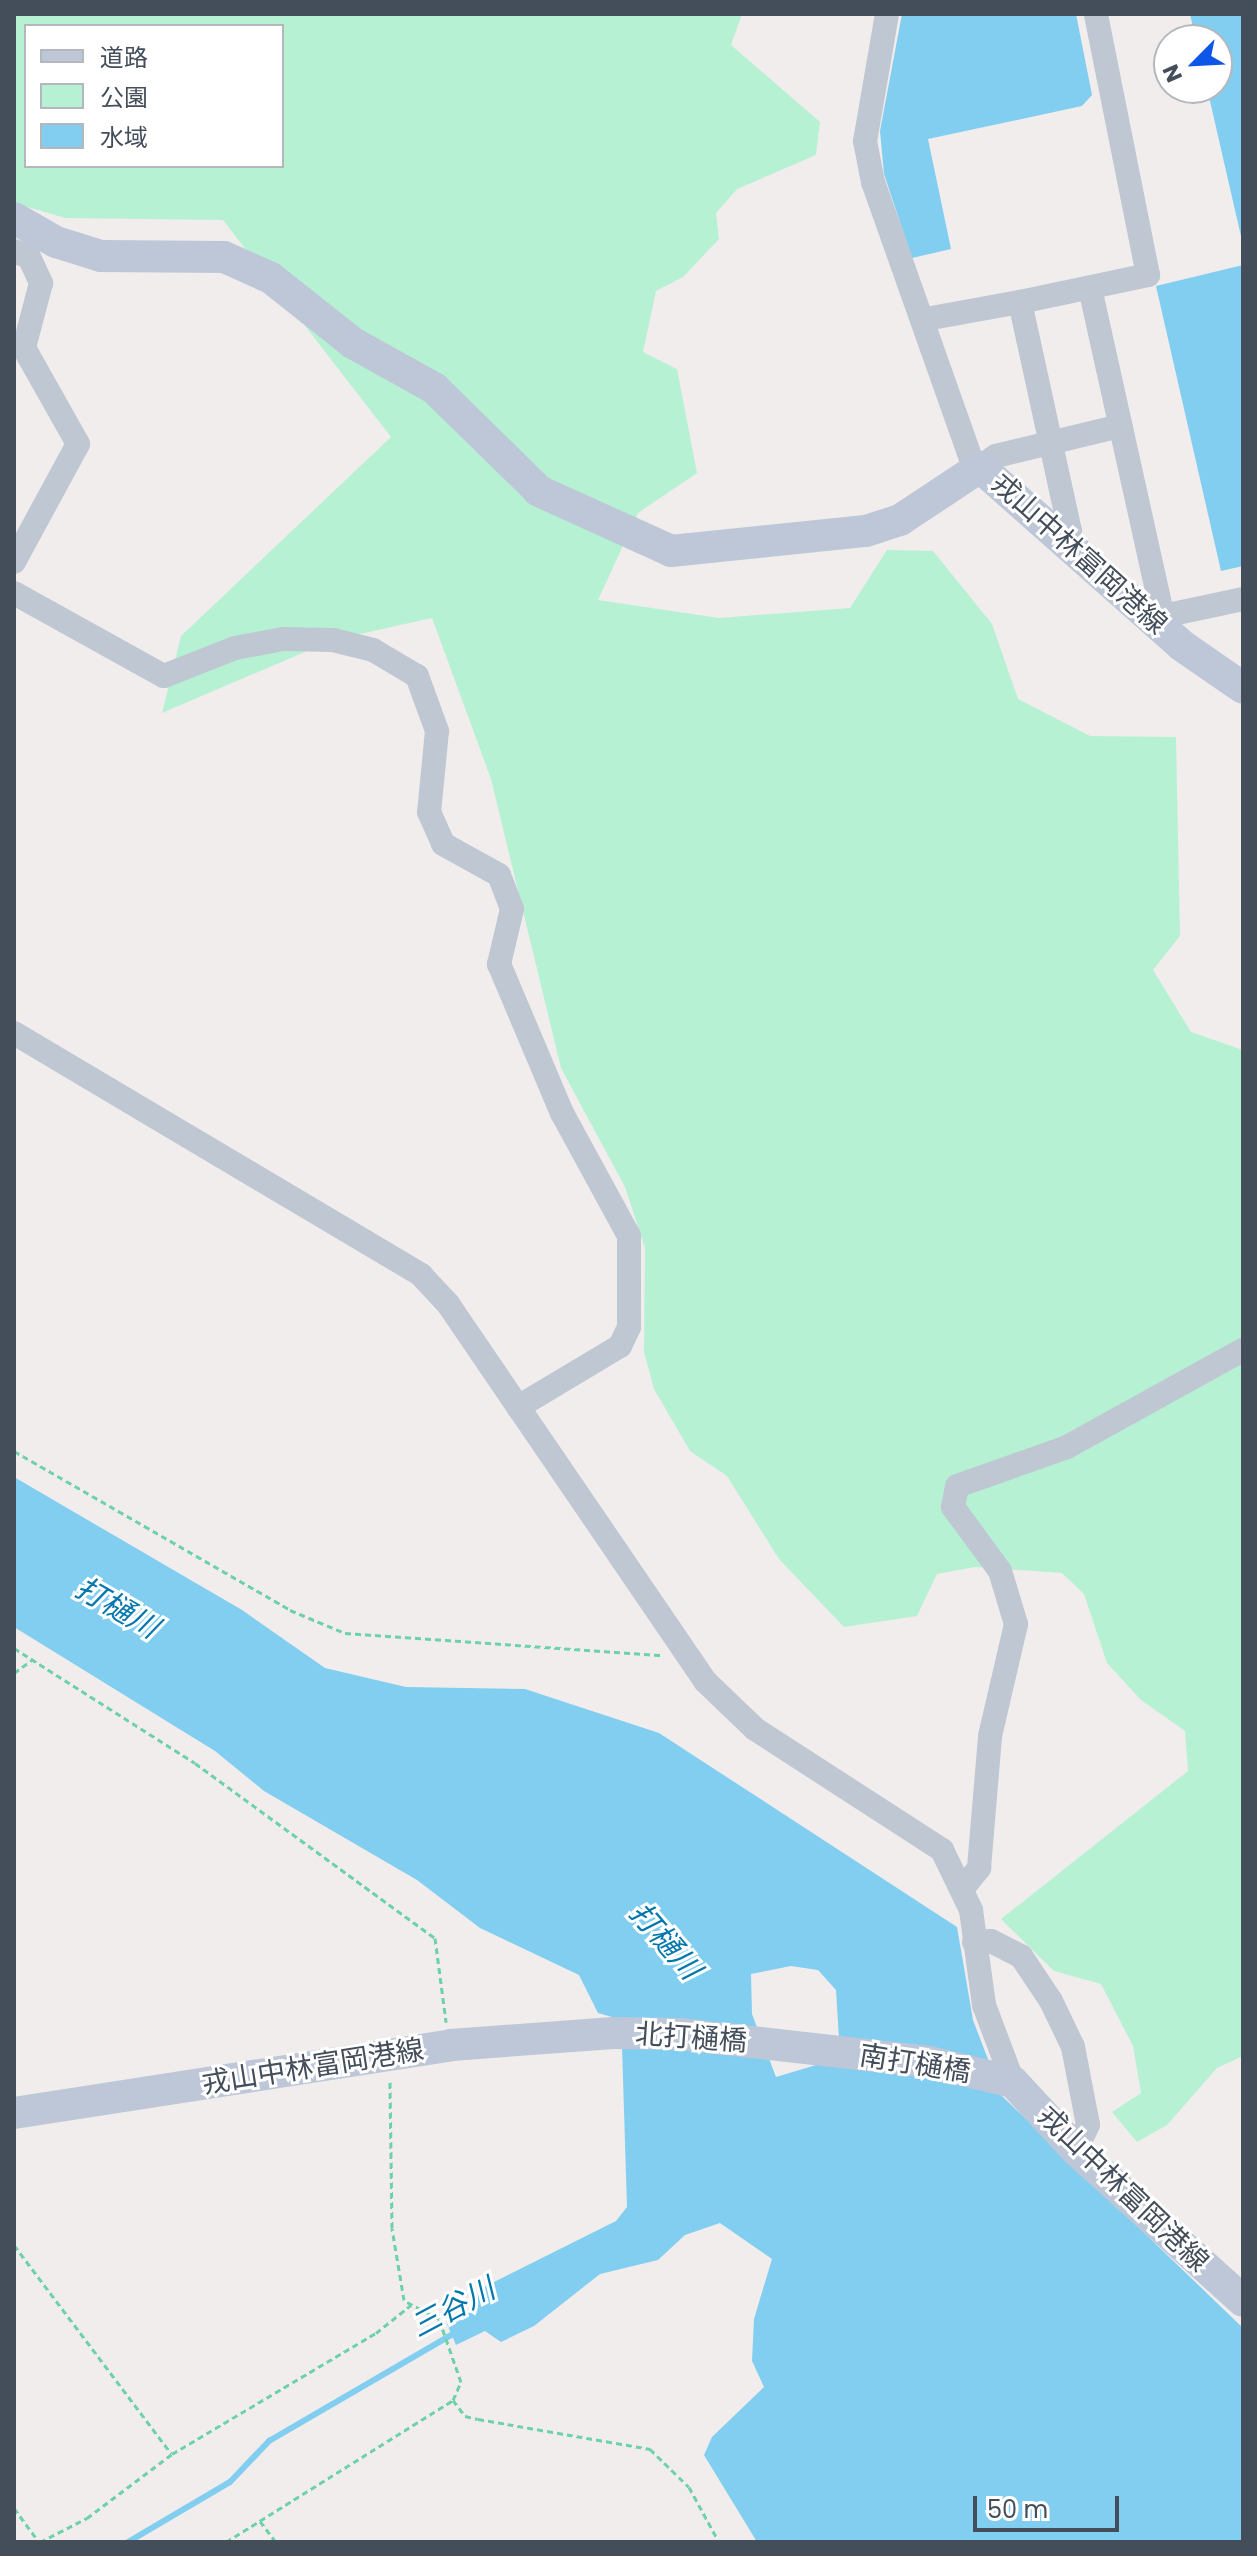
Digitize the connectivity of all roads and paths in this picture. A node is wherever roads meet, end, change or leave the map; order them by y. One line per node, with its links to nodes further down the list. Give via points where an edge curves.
1 (887, 14): 7 (street, via 865,141 873,182)
2 (1096, 14): 5 (street, via 1148,275)
3 (14, 218): 10 (main road, 戎山中林富岡港線, via 56,242 101,256 224,257 271,278 353,343 434,388 539,491 671,551 866,531 900,520)
4 (14, 251): 12 (street, via 29,257 41,283 24,348 78,444)
5 (1090, 288): 6 (street); 8 (street)
6 (1020, 302): 7 (street); 9 (street)
7 (926, 319): 10 (street, via 963,441)
8 (1120, 426): 9 (street); 15 (street)
9 (1051, 444): 10 (street, via 996,456); 11 (street, via 1070,531)
10 (980, 467): 11 (main road, 戎山中林富岡港線)
11 (1066, 541): 15 (main road, 戎山中林富岡港線)
12 (14, 562)
13 (14, 593): 19 (street, via 164,676 235,648 283,639 333,640 373,650 417,676 437,731 429,812 443,844 499,875 512,909 499,964 562,1113 629,1236 629,1327 620,1346)
14 (1243, 599): 15 (street)
15 (1160, 620): 16 (main road, 戎山中林富岡港線)
16 (1243, 688)
17 (14, 1033): 19 (street, via 421,1275)
18 (1243, 1350): 25 (street, via 1067,1447 957,1486 953,1507 1000,1571 1016,1624 990,1736 979,1868)
19 (518, 1407): 22 (street)
20 (14, 1451): 22 (path, via 290,1610 345,1633)
21 (14, 1648): 23 (path)
22 (686, 1656): 25 (street, via 755,1729 942,1850)
23 (33, 1659): 24 (path); 28 (path, via 183,1755 435,1938)
24 (14, 1673)
25 (963, 1888): 26 (street)
26 (974, 1942): 31 (street, via 984,2005); 33 (street, via 991,1941 1021,1956 1051,2001 1073,2047 1088,2125)
27 (614, 2033): 28 (main road, 戎山中林富岡港線); 29 (main road, 北打樋橋)
28 (451, 2045): 30 (main road, 戎山中林富岡港線)
29 (827, 2051): 31 (main road, 南打樋橋, via 929,2062)
30 (390, 2055): 32 (main road, 戎山中林富岡港線); 36 (path, via 392,2228 404,2300)
31 (1008, 2081): 33 (main road, 戎山中林富岡港線)
32 (14, 2113)
33 (1076, 2150): 35 (main road, 戎山中林富岡港線)
34 (14, 2245): 38 (path)
35 (1243, 2301)
36 (411, 2305): 37 (path, via 439,2319 461,2382); 38 (path, via 376,2333)
37 (453, 2400): 40 (path); 44 (path, via 465,2416 650,2449 689,2487)
38 (172, 2454): 41 (path, via 87,2518)
39 (14, 2508): 41 (path)
40 (260, 2521): 42 (path); 43 (path)
41 (39, 2542)
42 (226, 2542)
43 (276, 2542)
44 (719, 2542)

